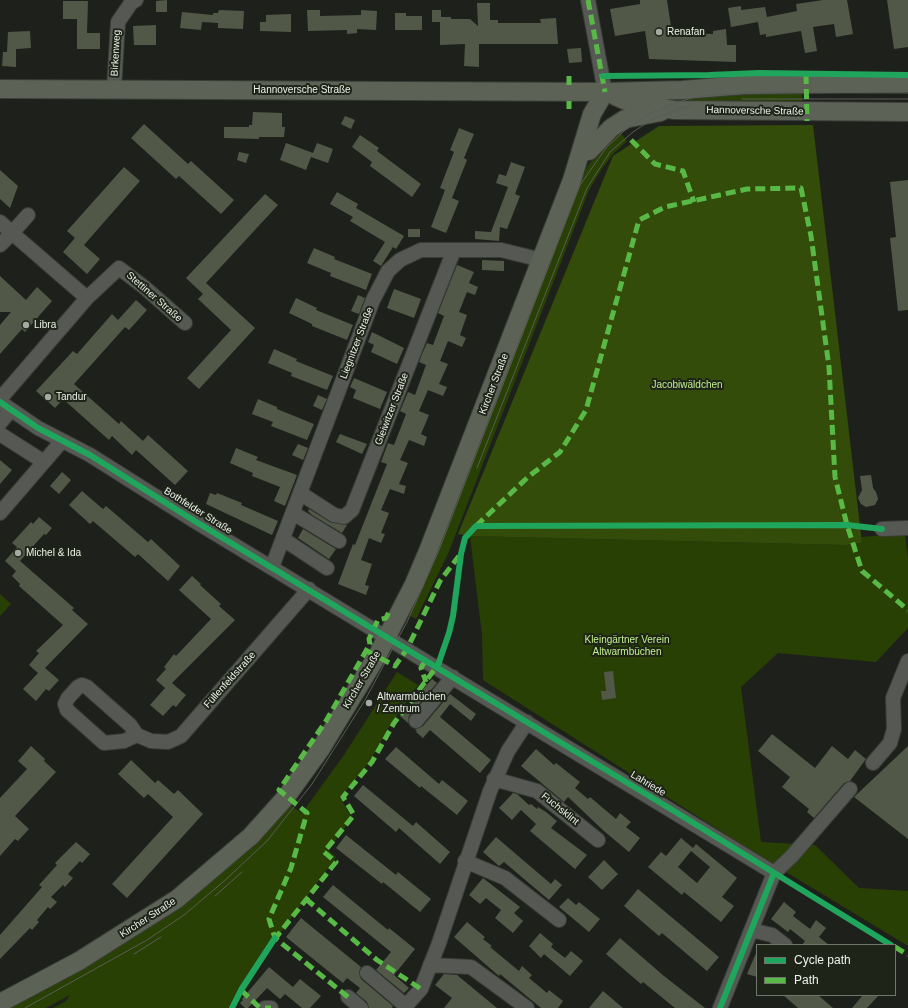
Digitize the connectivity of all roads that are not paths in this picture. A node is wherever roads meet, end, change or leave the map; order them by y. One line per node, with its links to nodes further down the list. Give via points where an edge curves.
1 (136, 0): 4 (street, Birkenweg, via 118,22)
2 (588, 0): 6 (street)
3 (908, 82): 6 (main road, Hannoversche Straße, via 752,84 682,90)
4 (114, 89): 5 (main road, Hannoversche Straße); 6 (main road, Hannoversche Straße)
5 (0, 90)
6 (605, 92): 7 (main road, Hannoversche Straße, via 630,103); 9 (main road, Kircher Straße, via 606,118); 10 (main road, Kircher Straße, via 592,114)
7 (674, 110): 8 (main road, Hannoversche Straße); 9 (main road, Kircher Straße, via 625,119 611,128)
8 (908, 112)
9 (589, 151): 10 (main road, Kircher Straße)
10 (572, 180): 16 (main road, Kircher Straße)
11 (28, 215): 13 (street)
12 (0, 222): 13 (street)
13 (12, 233): 14 (street); 17 (street)
14 (0, 245)
15 (454, 250): 16 (street, Liegnitzer Straße, via 501,250); 25 (street, Liegnitzer Straße, via 421,250 410,254 388,271 380,283); 25 (street, Gleiwitzer Straße, via 352,510 344,517 334,515)
16 (542, 260): 35 (main road, Kircher Straße, via 428,551)
17 (86, 298): 18 (street, Stettiner Straße, via 119,268); 19 (street, Stettiner Straße)
18 (185, 324)
19 (0, 399)
20 (6, 406): 21 (street); 23 (street, Bothfelder Straße)
21 (0, 423)
22 (0, 434): 24 (street)
23 (62, 441): 24 (street); 32 (street, Bothfelder Straße, via 90,455)
24 (44, 462): 26 (street)
25 (300, 493): 27 (street, Liegnitzer Straße)
26 (0, 513)
27 (293, 513): 30 (street, Liegnitzer Straße); 31 (street)
28 (908, 528): 29 (street)
29 (882, 529)
30 (283, 539): 32 (street, Liegnitzer Straße); 33 (street)
31 (339, 541)
32 (272, 567): 34 (street, Bothfelder Straße)
33 (328, 568)
34 (309, 589): 35 (street, Bothfelder Straße); 40 (street, Füllenfeldstraße, via 181,736 168,742 151,741)
35 (387, 636): 37 (street, Lahriede); 53 (main road, Kircher Straße, via 320,750 286,797 250,836 216,868 160,911 79,961)
36 (908, 661): 41 (street, via 893,698 894,729 890,743)
37 (453, 677): 38 (street); 39 (street, Lahriede)
38 (416, 721)
39 (527, 722): 42 (street); 46 (street, Lahriede)
40 (137, 735): 40 (street, via 130,725 87,687 78,687 68,698 67,710 104,743 124,741)
41 (873, 763)
42 (494, 779): 44 (street, Fuchsklint, via 537,791); 45 (street)
43 (850, 789): 46 (street)
44 (598, 840)
45 (465, 861): 47 (street, via 505,878); 50 (street)
46 (774, 873): 48 (street)
47 (559, 920)
48 (751, 930): 49 (street, via 772,935); 59 (street)
49 (784, 944)
50 (430, 966): 54 (street, via 421,989); 58 (street, via 471,967)
51 (367, 973): 54 (street)
52 (348, 997): 57 (street)
53 (0, 1003)
54 (405, 1007)
55 (265, 1008): 56 (street)
56 (271, 1008)
57 (361, 1008)
58 (527, 1008)
59 (720, 1008)

